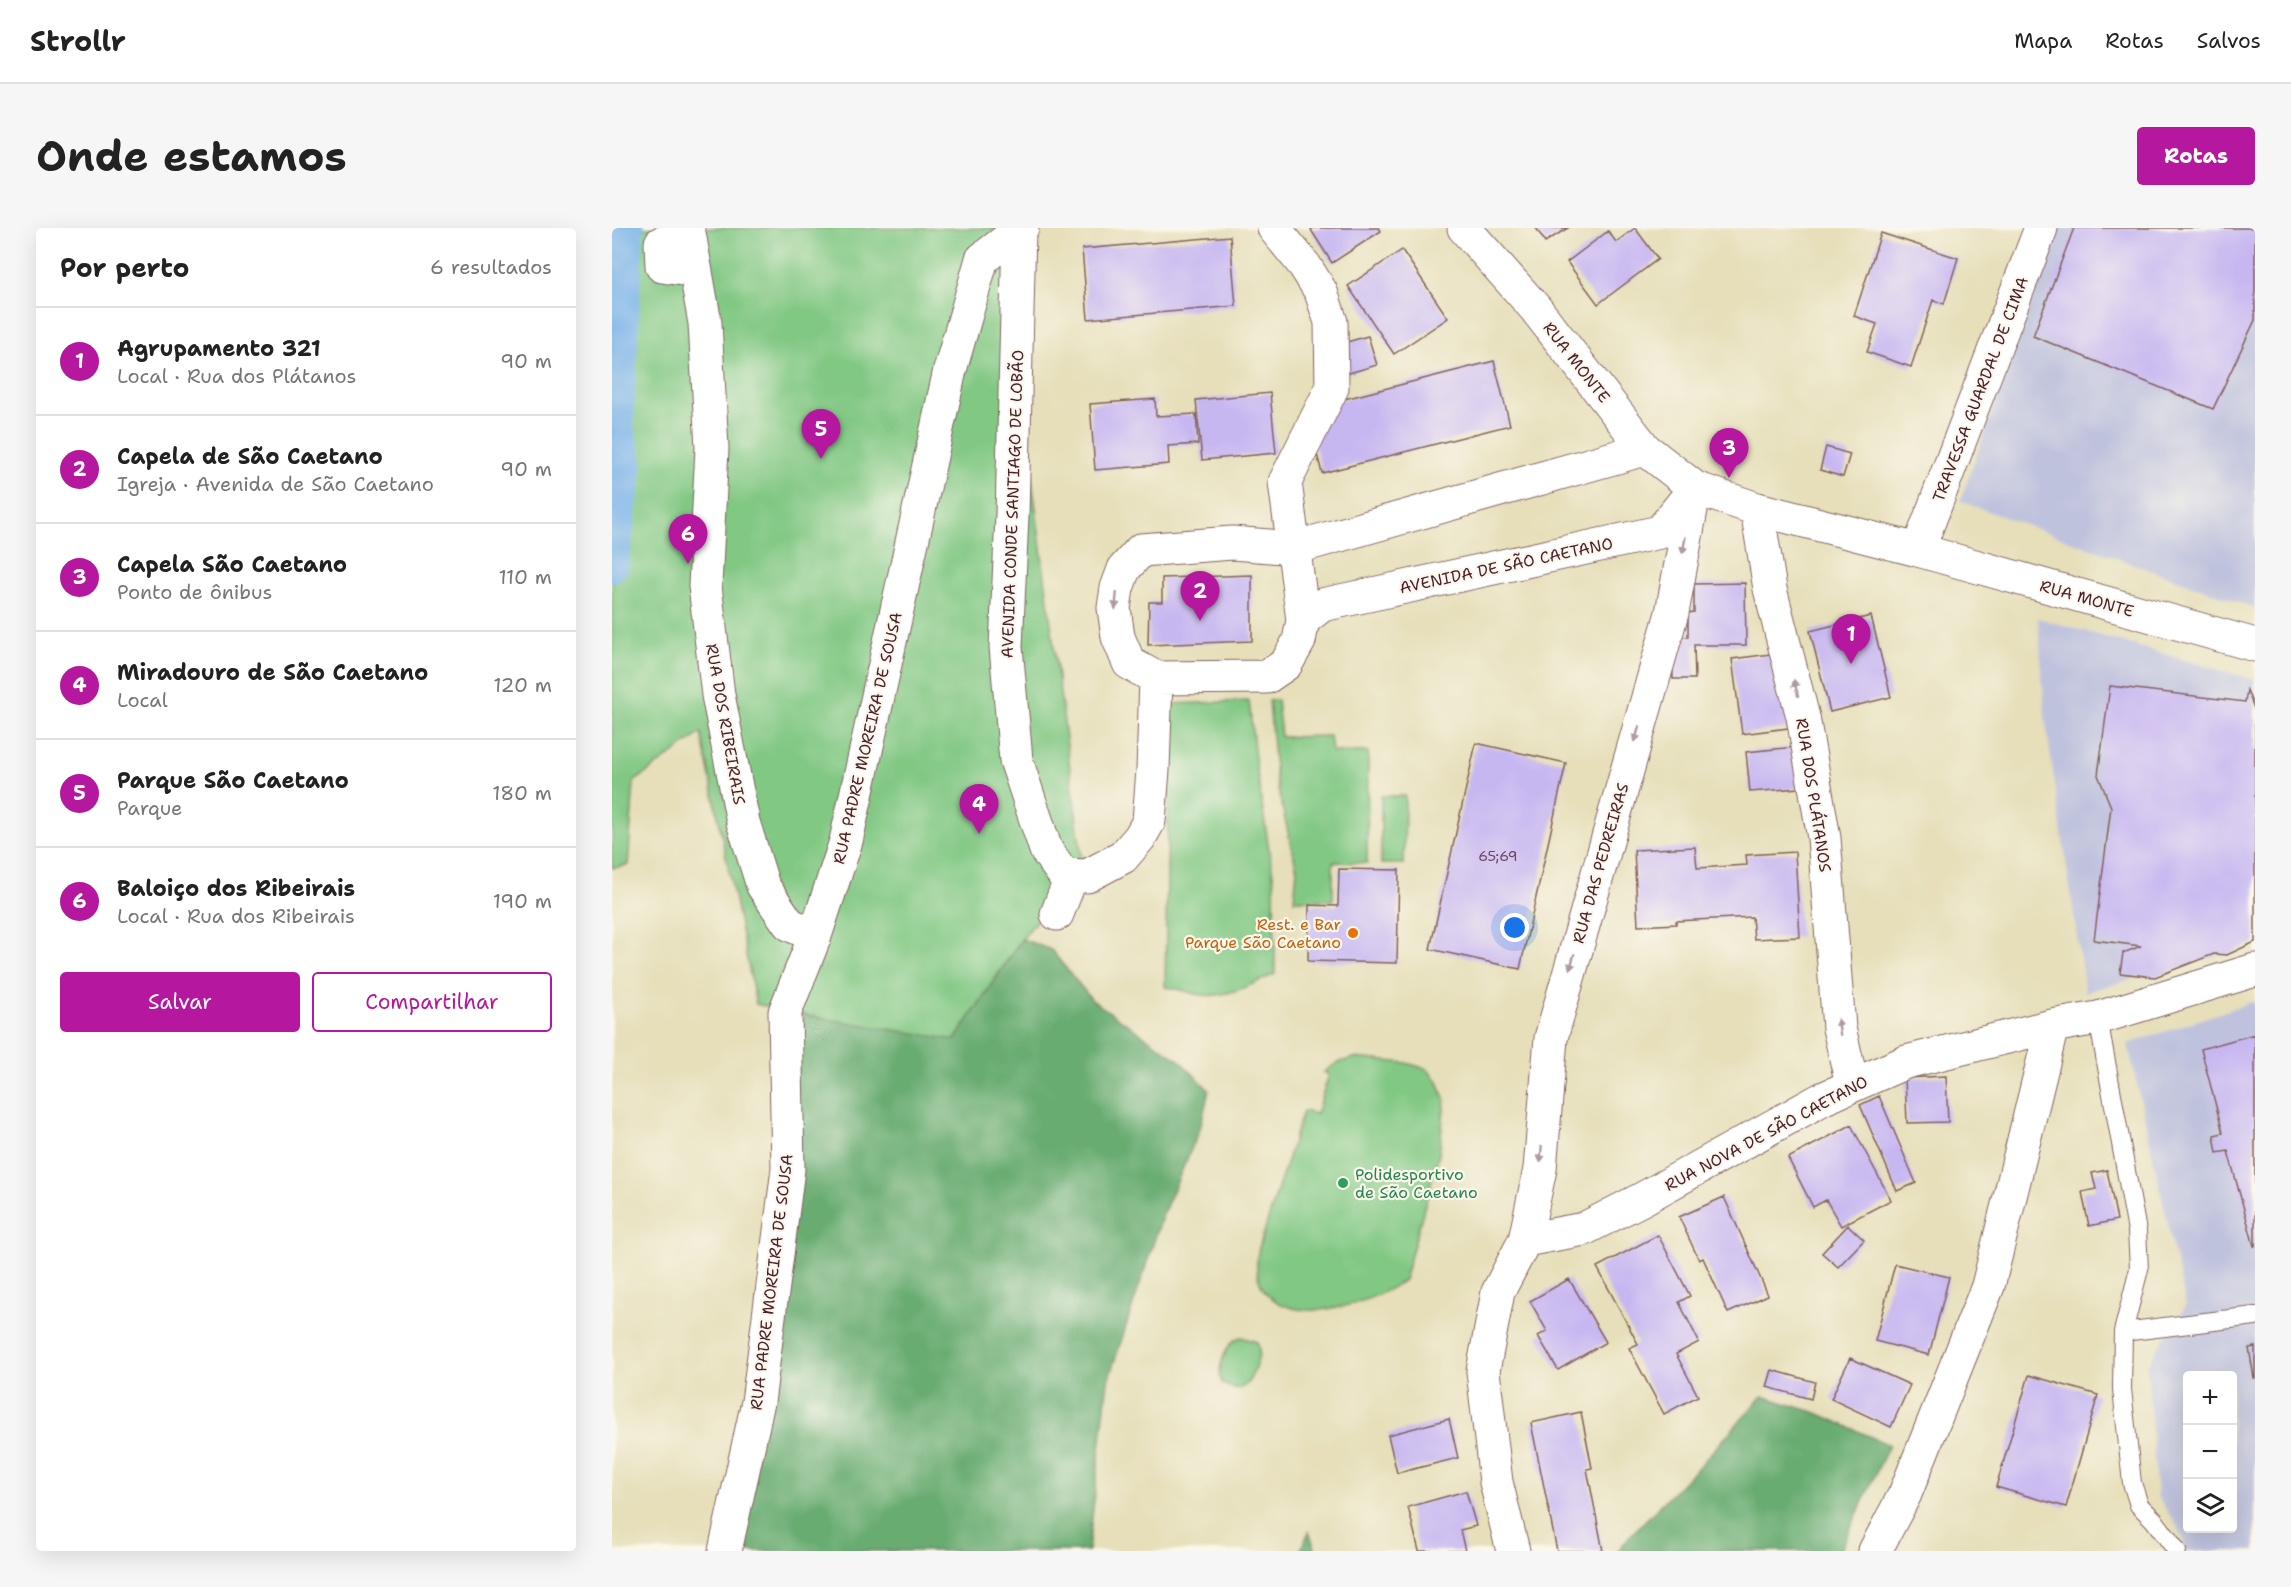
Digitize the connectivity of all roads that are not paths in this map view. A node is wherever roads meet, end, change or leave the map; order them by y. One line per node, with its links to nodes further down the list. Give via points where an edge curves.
1 (1274, 228): 9 (street, via 1321,292 1331,322 1332,388 1285,482)
2 (1464, 228): 6 (street, RUA MONTE, via 1535,308)
3 (2041, 228): 10 (street, TRAVESSA GUARDAL DE CIMA)
4 (1020, 229): 14 (street, AVENIDA CONDE SANTIAGO DE LOBÃO, via 1006,647 1016,760 1046,850 1064,875); 16 (street, RUA PADRE MOREIRA DE SOUSA, via 982,259 950,370 846,841)
5 (696, 271): 16 (street, RUA DOS RIBEIRAIS, via 705,322 712,448 705,586 718,696 743,822 763,886 789,924)
6 (1645, 449): 7 (street, RUA MONTE); 9 (street)
7 (1695, 488): 8 (street, RUA MONTE); 11 (street, AVENIDA DE SÃO CAETANO, via 1660,532 1322,605); 21 (street, RUA DAS PEDREIRAS, one-way to 21, via 1672,613 1551,1038 1540,1169)
8 (1757, 509): 10 (street, RUA MONTE); 20 (street, RUA DOS PLÁTANOS, one-way to 8, via 1839,1028 1824,838 1803,717 1770,589)
9 (1294, 548): 11 (street); 13 (street, one-way to 13, via 1232,543 1141,550 1124,569 1114,608 1118,638 1129,663)
10 (1918, 550): 12 (street, RUA MONTE)
11 (1303, 620): 13 (street, via 1299,641 1286,664 1267,677)
12 (2255, 645)
13 (1156, 678): 14 (street, via 1149,821 1123,857 1087,876)
14 (1072, 875): 15 (street)
15 (1057, 914)
16 (815, 936): 24 (street, RUA PADRE MOREIRA DE SOUSA, via 785,1012 788,1169 758,1402)
17 (2255, 970): 18 (street, RUA NOVA DE SÃO CAETANO)
18 (2098, 1018): 19 (street, RUA NOVA DE SÃO CAETANO); 23 (lane, via 2139,1252 2136,1287)
19 (2052, 1026): 20 (street, RUA NOVA DE SÃO CAETANO, via 1906,1062); 26 (street, via 1988,1286 1905,1494)
20 (1852, 1084): 21 (street, RUA NOVA DE SÃO CAETANO, via 1584,1229)
21 (1525, 1240): 25 (street, RUA DAS PEDREIRAS, via 1498,1292 1483,1371 1496,1482)
22 (2255, 1316): 23 (lane)
23 (2123, 1332): 27 (lane, via 2122,1404 2132,1483 2139,1505)
24 (725, 1551)
25 (1513, 1551)
26 (1875, 1551)
27 (2177, 1551)

